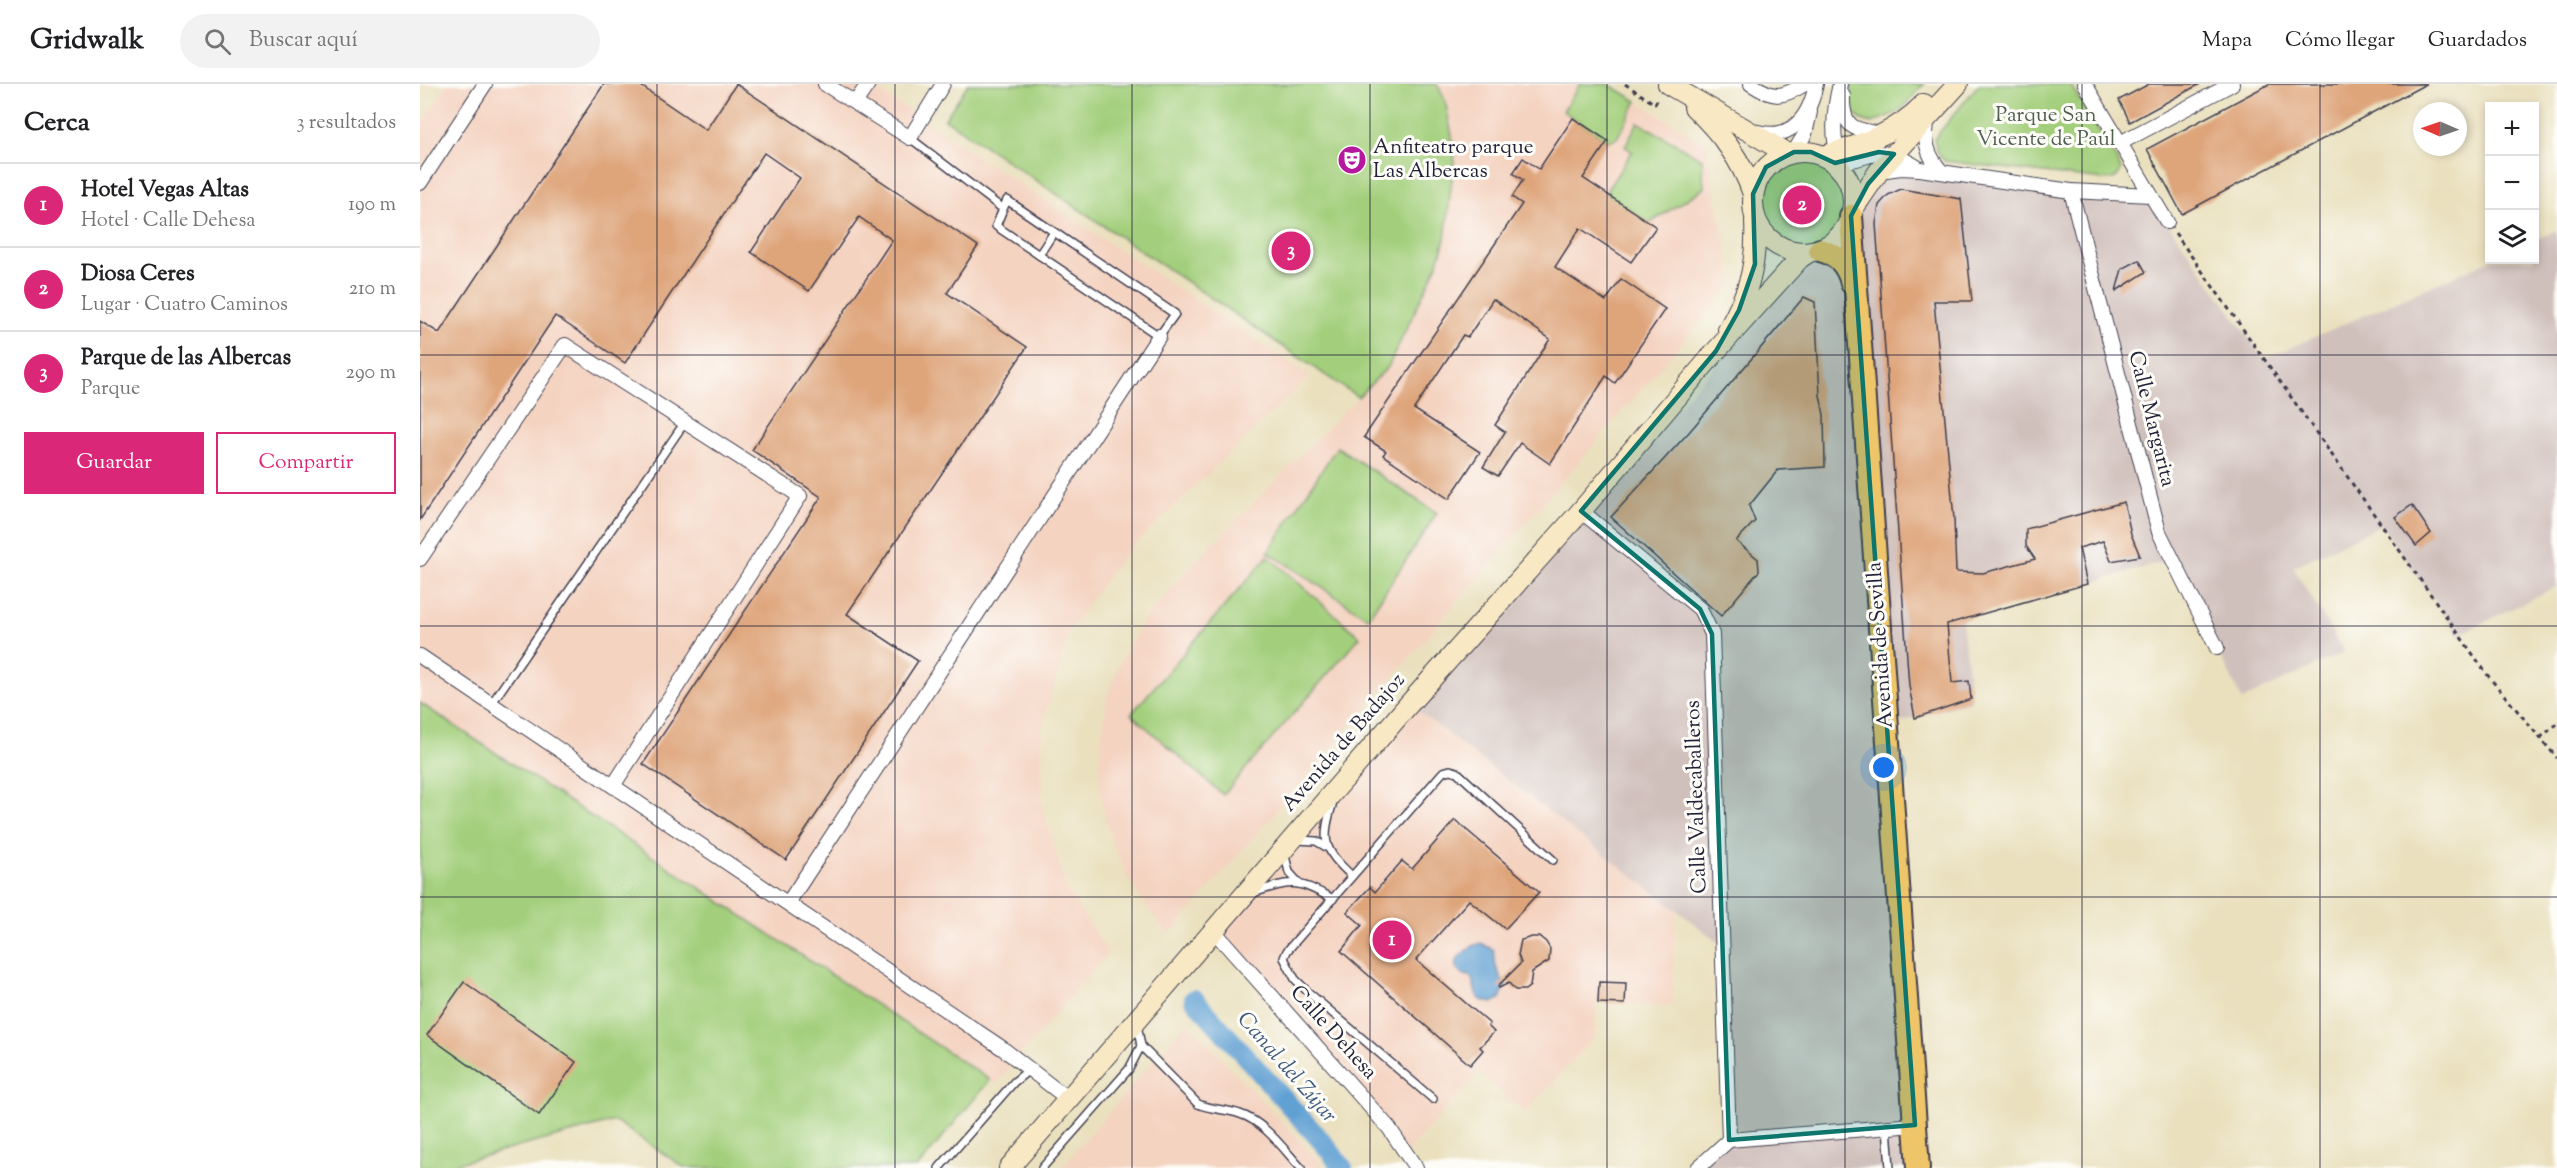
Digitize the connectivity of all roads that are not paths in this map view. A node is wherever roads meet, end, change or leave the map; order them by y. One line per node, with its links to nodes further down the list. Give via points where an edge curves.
1 (485, 84): 27 (street)
2 (825, 84): 14 (street)
3 (868, 84): 14 (street)
4 (943, 84): 19 (street)
5 (1751, 84): 6 (street, via 1780,96)
6 (1805, 84)
7 (1816, 84): 15 (street)
8 (1842, 84): 18 (street, via 1846,121 1862,132); 23 (street, via 1834,112)
9 (1942, 84): 18 (main road, via 1908,120)
10 (1958, 84): 16 (main road)
11 (2085, 84): 20 (street)
12 (2232, 84): 20 (street)
13 (1669, 89): 17 (main road); 29 (main road, via 1726,142 1744,169)
14 (855, 103): 19 (street)
15 (1812, 104): 17 (street, via 1802,119 1782,133 1768,135); 21 (street, via 1805,134)
16 (1929, 116): 22 (main road); 26 (street, via 1927,146)
17 (1750, 130): 21 (main road)
18 (1884, 135): 23 (main road)
19 (910, 138): 31 (lane)
20 (2120, 143): 30 (street)
21 (1791, 153): 23 (main road, via 1811,152); 29 (main road, via 1766,167)
22 (1894, 154): 23 (street, via 1879,152); 24 (street); 25 (main road)
23 (1835, 161): 32 (main road, via 1850,185)
24 (1920, 169): 25 (street); 26 (street)
25 (1879, 171): 32 (main road)
26 (1942, 172): 28 (street)
27 (420, 183)
28 (2071, 191): 30 (street); 44 (street, Calle Margarita, via 2158,532)
29 (1753, 194): 33 (main road)
30 (2150, 195): 34 (street)
31 (1003, 209): 35 (lane, via 1008,200); 37 (lane, via 996,226)
32 (1852, 213): 36 (main road, via 1841,234); 38 (main road, Avenida de Sevilla)
33 (1755, 219): 36 (main road, via 1771,242 1784,249); 40 (main road, via 1753,271 1739,310)
34 (2167, 222)
35 (1054, 232): 37 (lane); 39 (lane, via 1174,314)
36 (1814, 251): 38 (main road, Avenida de Sevilla, via 1833,253 1849,271); 40 (main road, via 1800,258)
37 (1039, 255): 39 (lane)
38 (1857, 302): 63 (main road, Avenida de Sevilla)
39 (1159, 336): 56 (street)
40 (1716, 351): 42 (main road, Avenida de Badajoz)
41 (685, 422): 43 (street, via 565,345); 46 (lane); 47 (street, via 800,496)
42 (1581, 511): 48 (main road, Avenida de Badajoz); 65 (street, Calle Valdecaballeros, via 1700,609 1712,634)
43 (420, 559)
44 (2217, 648)
45 (420, 656): 46 (street)
46 (492, 703): 47 (street)
47 (613, 786): 56 (street)
48 (1337, 788): 49 (main road, Avenida de Badajoz); 50 (lane, via 1327,821)
49 (1290, 842): 50 (lane, via 1308,839); 53 (lane, via 1285,865); 54 (main road, Avenida de Badajoz)
50 (1328, 848): 52 (lane)
51 (1553, 860): 52 (lane, via 1450,770 1443,772)
52 (1352, 876): 55 (lane)
53 (1298, 882): 54 (lane); 55 (lane)
54 (1243, 897): 57 (main road, Avenida de Badajoz)
55 (1333, 899): 62 (lane, via 1287,951 1284,958 1288,968 1309,993)
56 (788, 903): 60 (street)
57 (1214, 931): 58 (main road, Avenida de Badajoz); 70 (street, Calle Dehesa, via 1389,1128)
58 (1136, 1020): 59 (lane); 61 (main road, Avenida de Badajoz)
59 (1141, 1046): 68 (lane, via 1129,1069); 69 (lane, via 1198,1104 1254,1121)
60 (1030, 1069): 61 (street); 66 (lane)
61 (1068, 1099): 67 (main road, Avenida de Badajoz)
62 (1433, 1099)
63 (1915, 1125): 64 (street); 73 (main road, Avenida de Sevilla)
64 (1887, 1127): 65 (street); 72 (lane)
65 (1729, 1140): 71 (street)
66 (939, 1168)
67 (1009, 1168)
68 (1042, 1168)
69 (1301, 1168)
70 (1416, 1168)
71 (1698, 1168)
72 (1890, 1168)
73 (1918, 1168)

